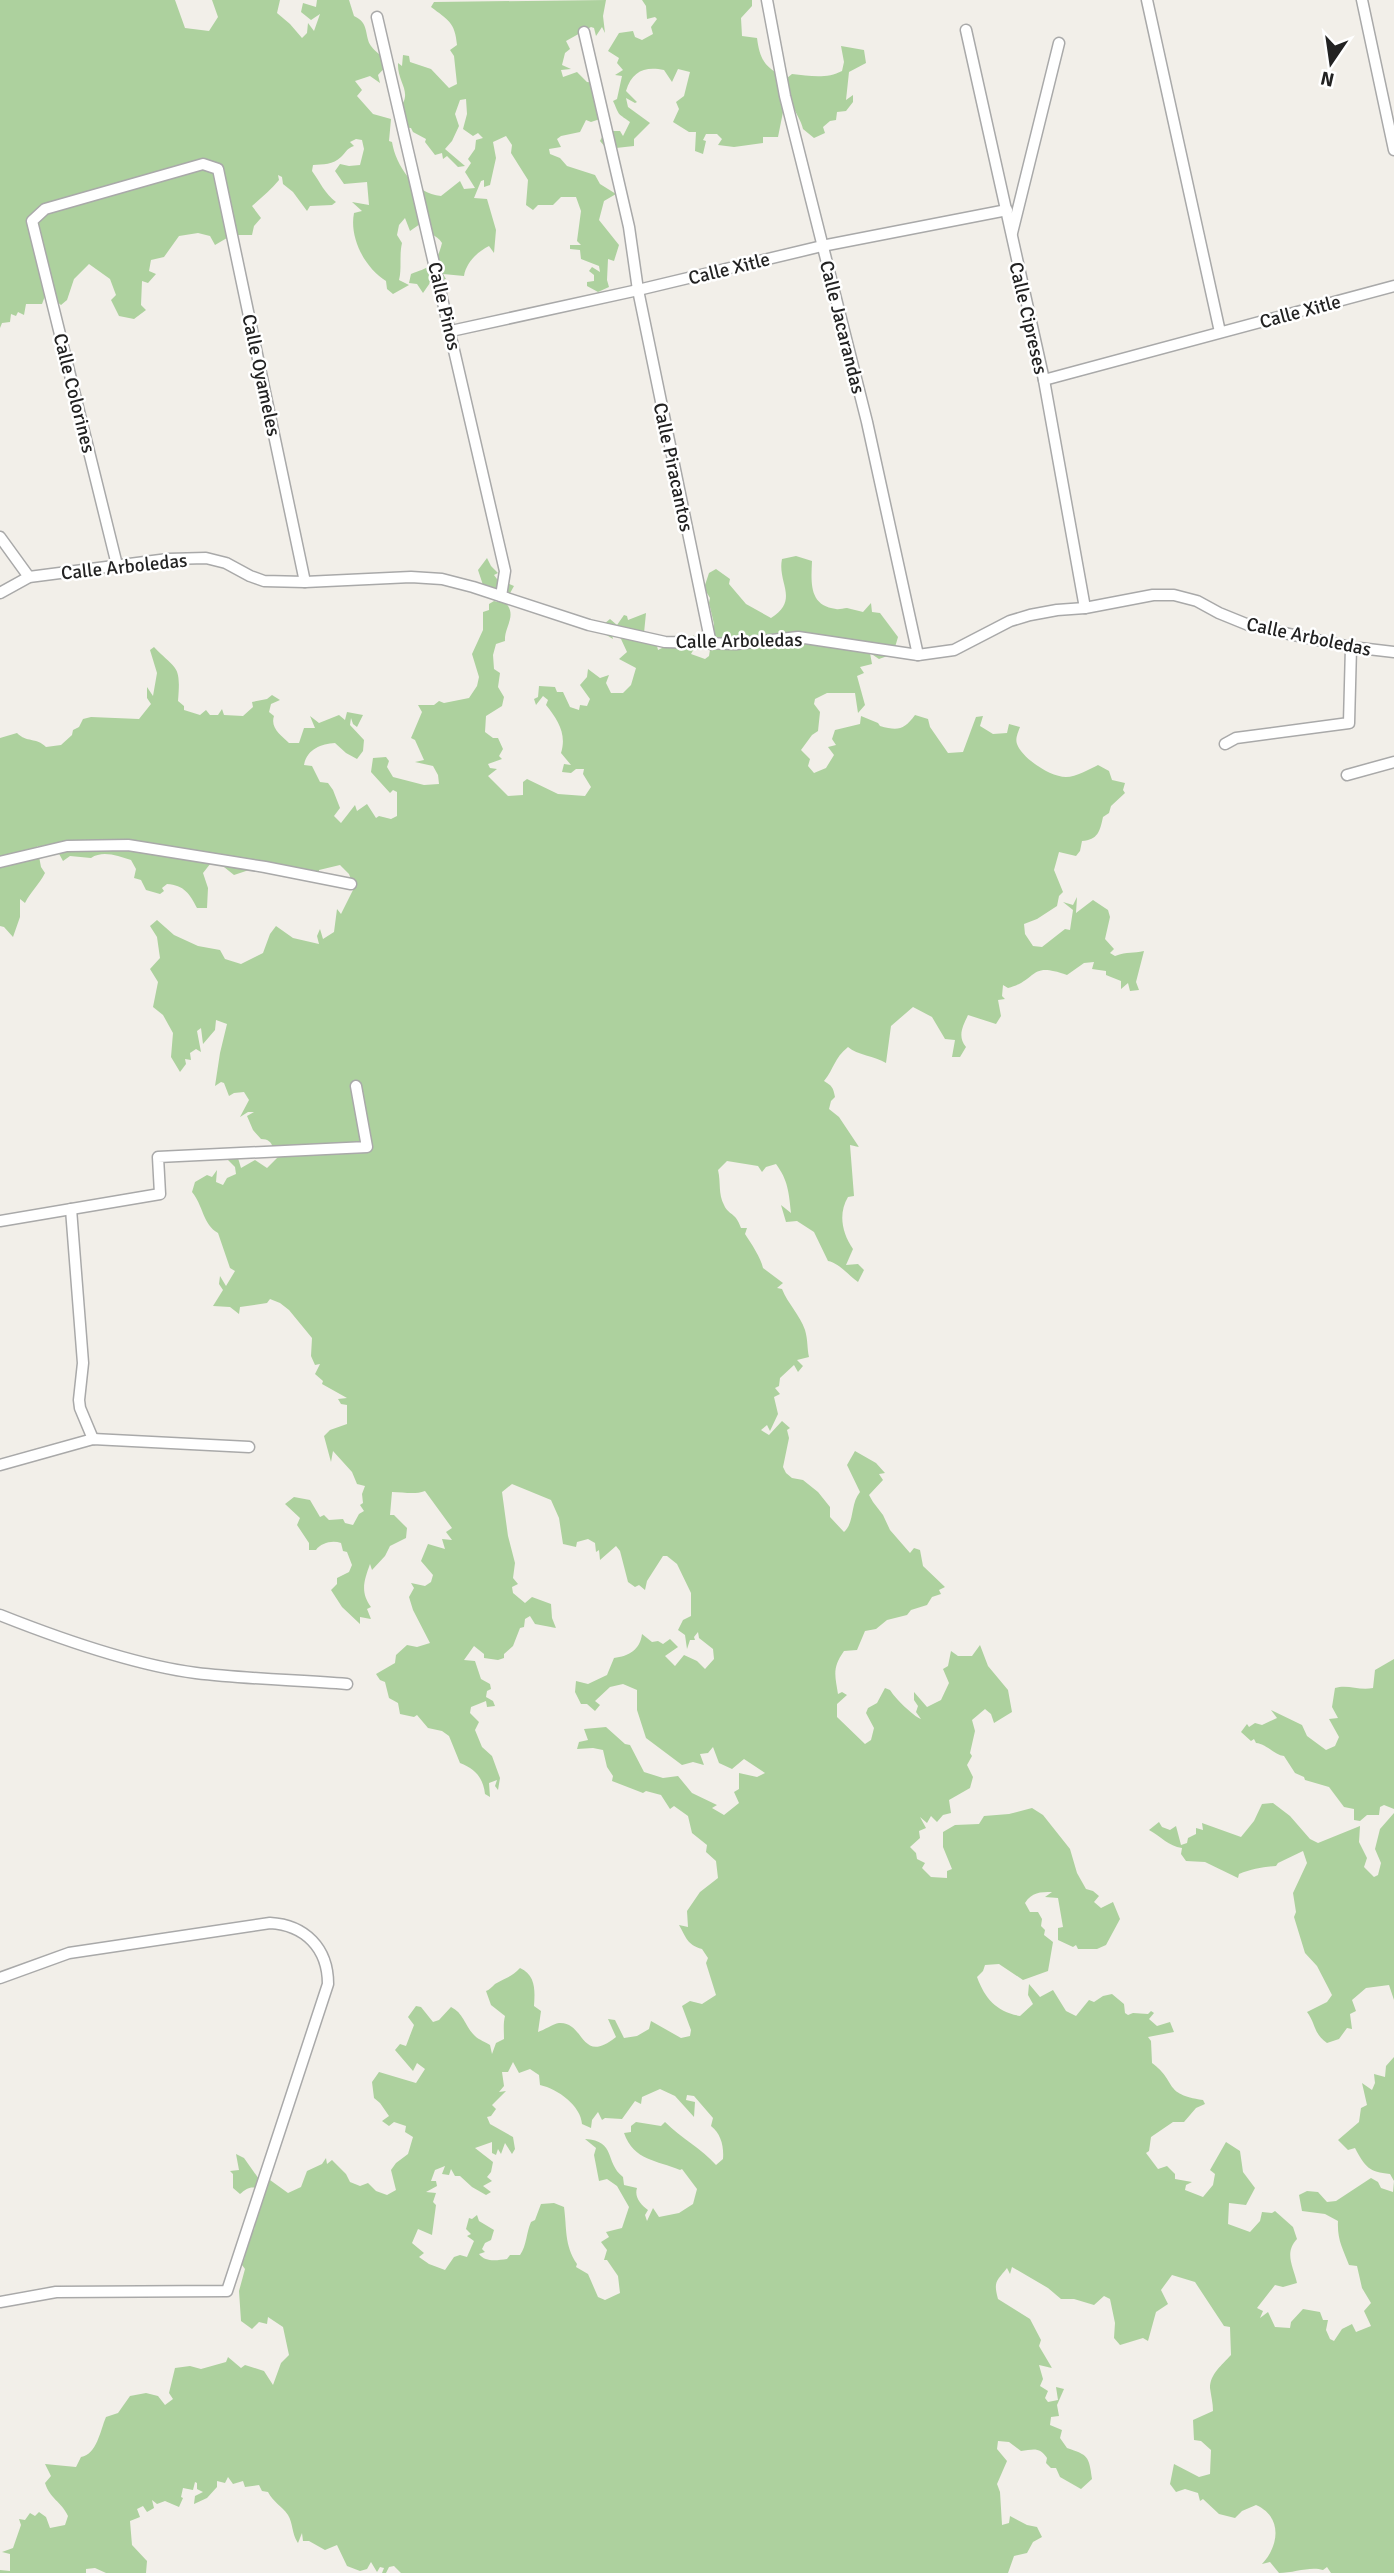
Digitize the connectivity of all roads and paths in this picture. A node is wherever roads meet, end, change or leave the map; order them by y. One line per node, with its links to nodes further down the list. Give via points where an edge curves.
1 (767, 0): 12 (street, Calle Jacarandas)
2 (1147, 0): 16 (street)
3 (1362, 0): 8 (street)
4 (377, 17): 15 (street, Calle Pinos)
5 (966, 30): 9 (street, Calle Cipreses)
6 (584, 32): 14 (street, Calle Piracantos, via 629,227)
7 (1059, 43): 11 (street)
8 (1394, 150)
9 (1007, 210): 11 (street, Calle Cipreses); 12 (street, Calle Xitle)
10 (33, 221): 19 (street, Calle Colorines); 21 (street, Calle Oyameles, via 46,209 203,164 218,169)
11 (1011, 237): 17 (street, Calle Cipreses)
12 (822, 246): 14 (street, Calle Xitle); 28 (street, Calle Jacarandas, via 867,422)
13 (1394, 286): 16 (street, Calle Xitle)
14 (638, 290): 15 (street, Calle Xitle); 25 (street, Calle Piracantos)
15 (451, 331): 23 (street, Calle Pinos, via 505,570)
16 (1220, 332): 17 (street, Calle Xitle)
17 (1044, 380): 24 (street, Calle Cipreses)
18 (0, 537): 20 (street)
19 (117, 565): 20 (street, Calle Arboledas); 21 (street, Calle Arboledas, via 206,558 264,581)
20 (29, 577): 22 (street, Calle Arboledas)
21 (306, 582): 23 (street, Calle Arboledas, via 443,579)
22 (0, 593)
23 (501, 596): 25 (street, Calle Arboledas, via 589,625 665,642)
24 (1086, 608): 26 (street, Calle Arboledas, via 1174,595 1251,626); 28 (street, Calle Arboledas, via 1010,621 954,650)
25 (711, 643): 28 (street, Calle Arboledas, via 798,637)
26 (1351, 647): 27 (street, Calle Arboledas); 29 (street, via 1349,723 1236,738)
27 (1394, 652)
28 (918, 655)
29 (1225, 744)
30 (1394, 762): 31 (street)
31 (1348, 775)
32 (0, 862): 33 (street, via 68,846 128,845)
33 (351, 884)
34 (356, 1086): 35 (street, via 367,1147 158,1157 160,1194)
35 (71, 1209): 36 (street); 37 (street, via 83,1363 79,1400)
36 (0, 1221)
37 (93, 1438): 38 (street); 39 (street)
38 (249, 1447)
39 (0, 1465)
40 (0, 1615): 41 (street, via 148,1664)
41 (347, 1684)
42 (0, 1978): 43 (street, via 69,1953 270,1923 288,1924 303,1933 322,1953 328,1968 328,1984 227,2291 56,2292)
43 (0, 2302)

